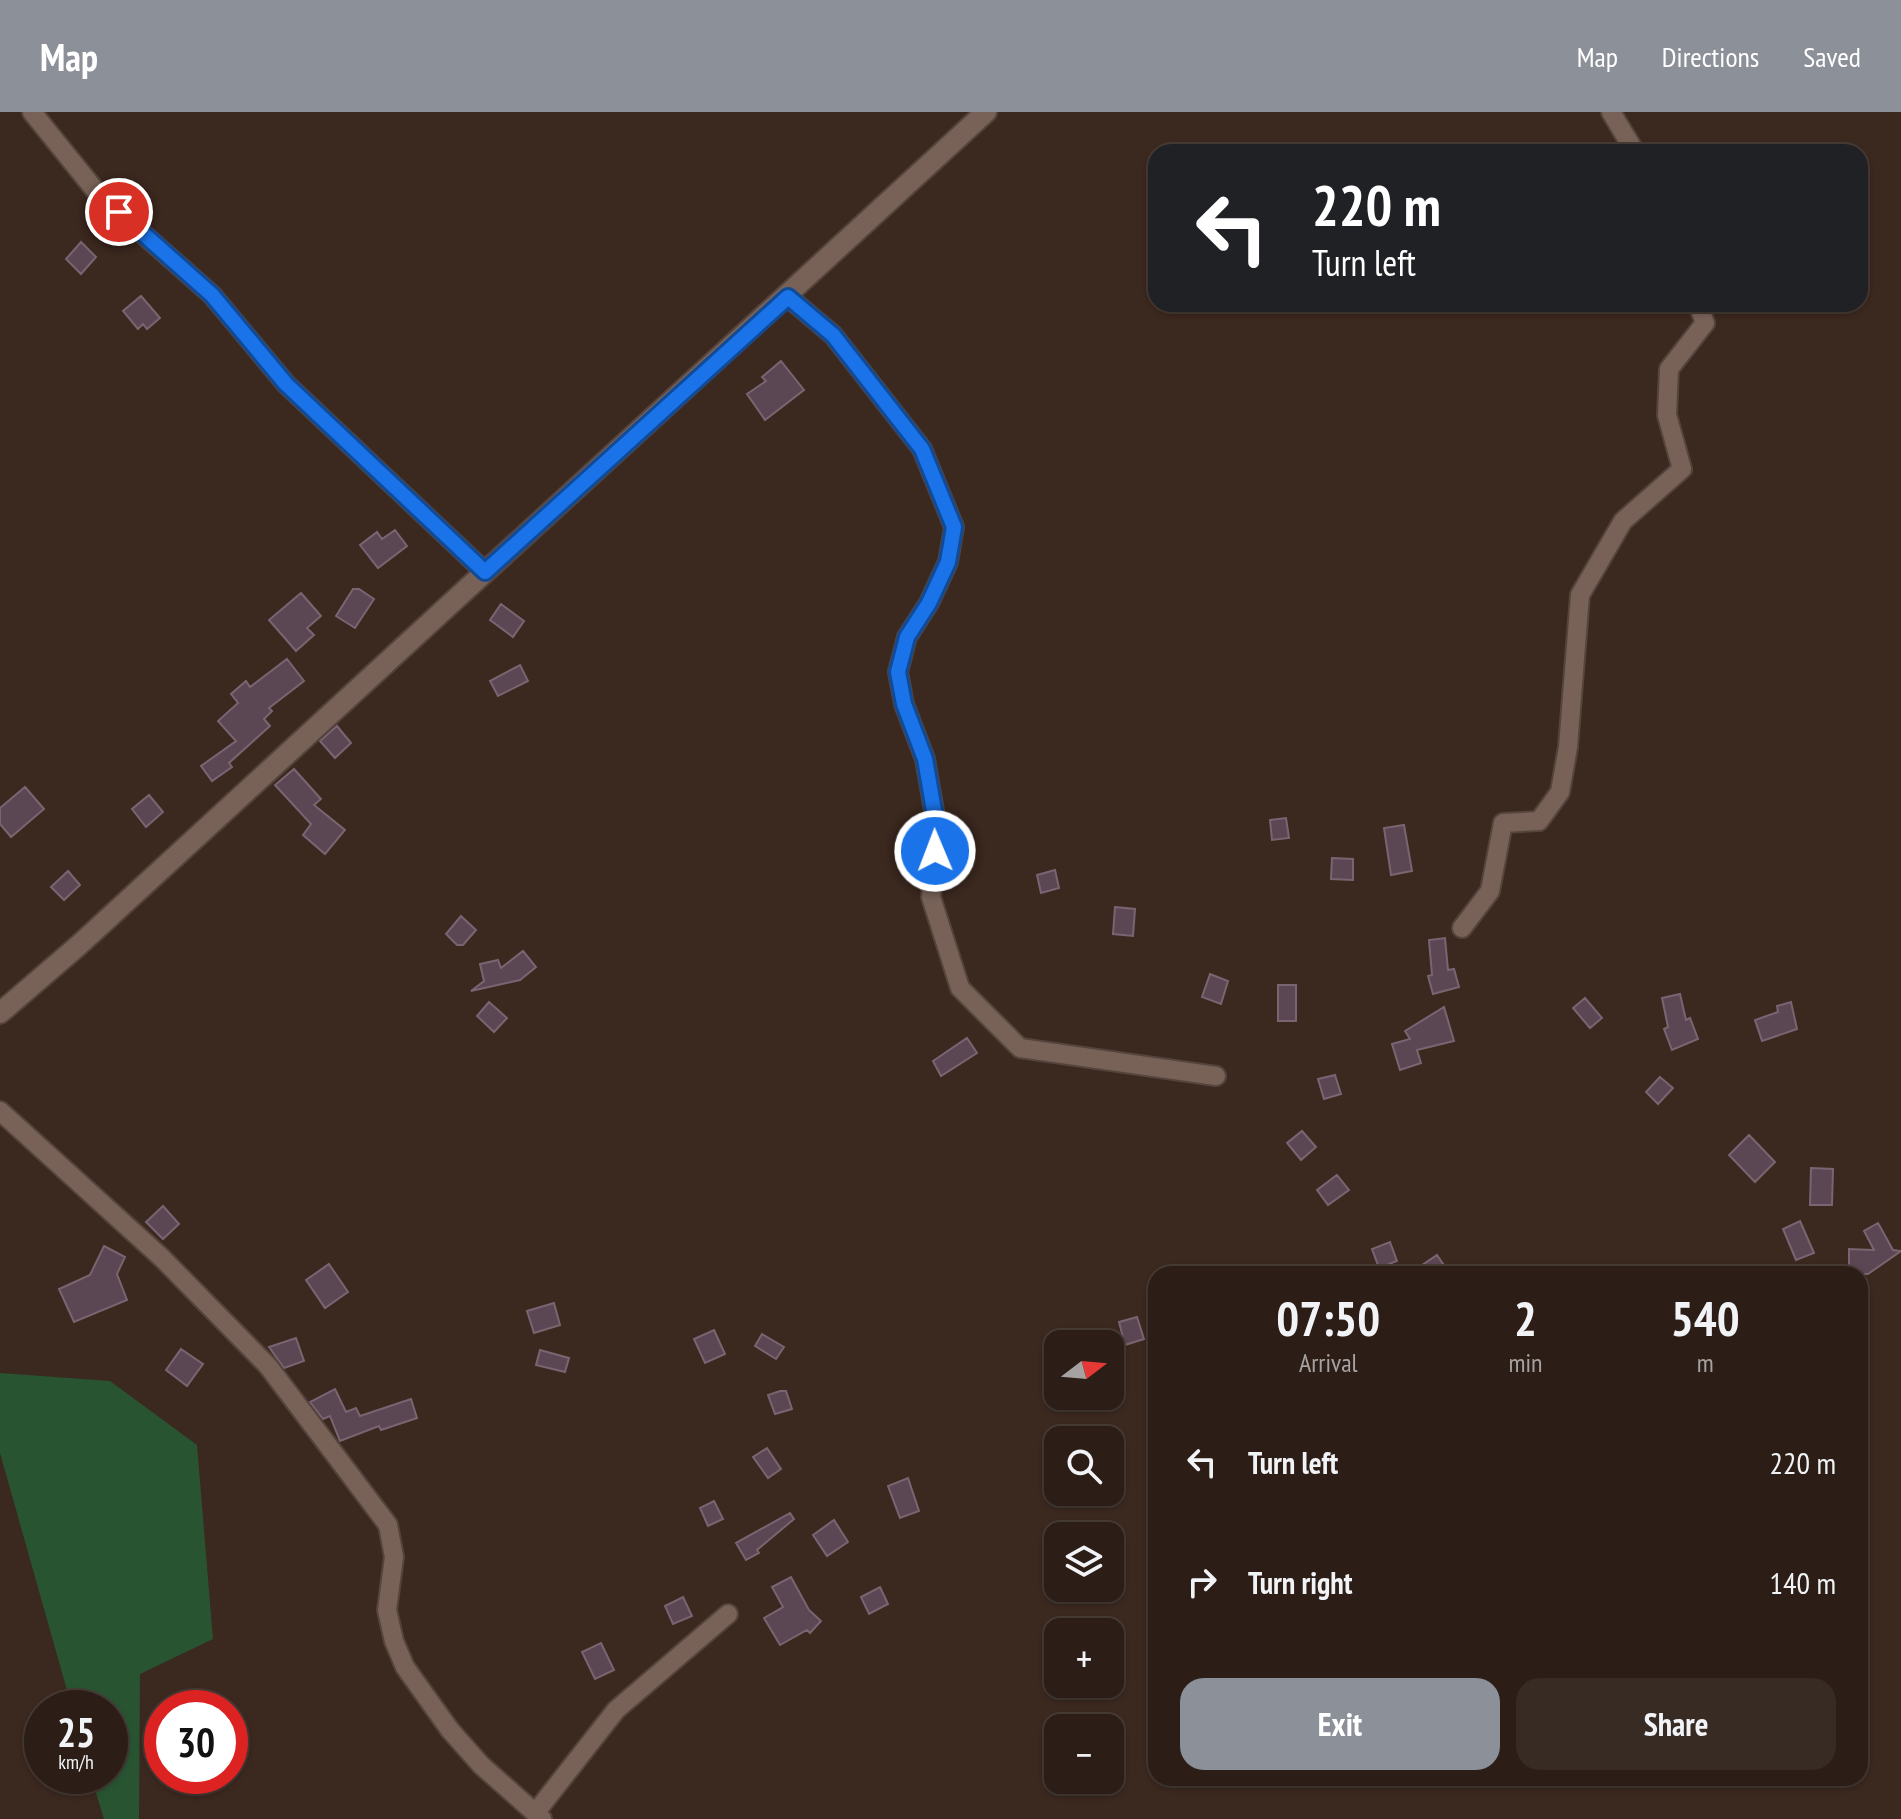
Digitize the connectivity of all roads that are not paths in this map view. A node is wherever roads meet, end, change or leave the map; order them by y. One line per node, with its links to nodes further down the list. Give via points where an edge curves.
1 (32, 112): 7 (street, via 99,195 212,295 286,384)
2 (986, 112): 5 (main road)
3 (1611, 112): 4 (street)
4 (1630, 144)
5 (788, 297): 7 (main road); 10 (street, via 833,335 922,449 954,527 948,562 907,637 898,672 925,759 937,828 931,897 960,988 1020,1048)
6 (1701, 312): 8 (street, via 1705,323 1669,369 1667,415 1682,469 1623,521 1580,595 1560,792 1539,821 1503,823 1490,891)
7 (485, 572): 9 (main road)
8 (1462, 928)
9 (0, 1013)
10 (1216, 1076)
11 (0, 1111): 13 (street, via 162,1258 268,1366 388,1525 394,1557 387,1610 405,1667 481,1765)
12 (728, 1614): 13 (street, via 616,1710)
13 (539, 1815)

